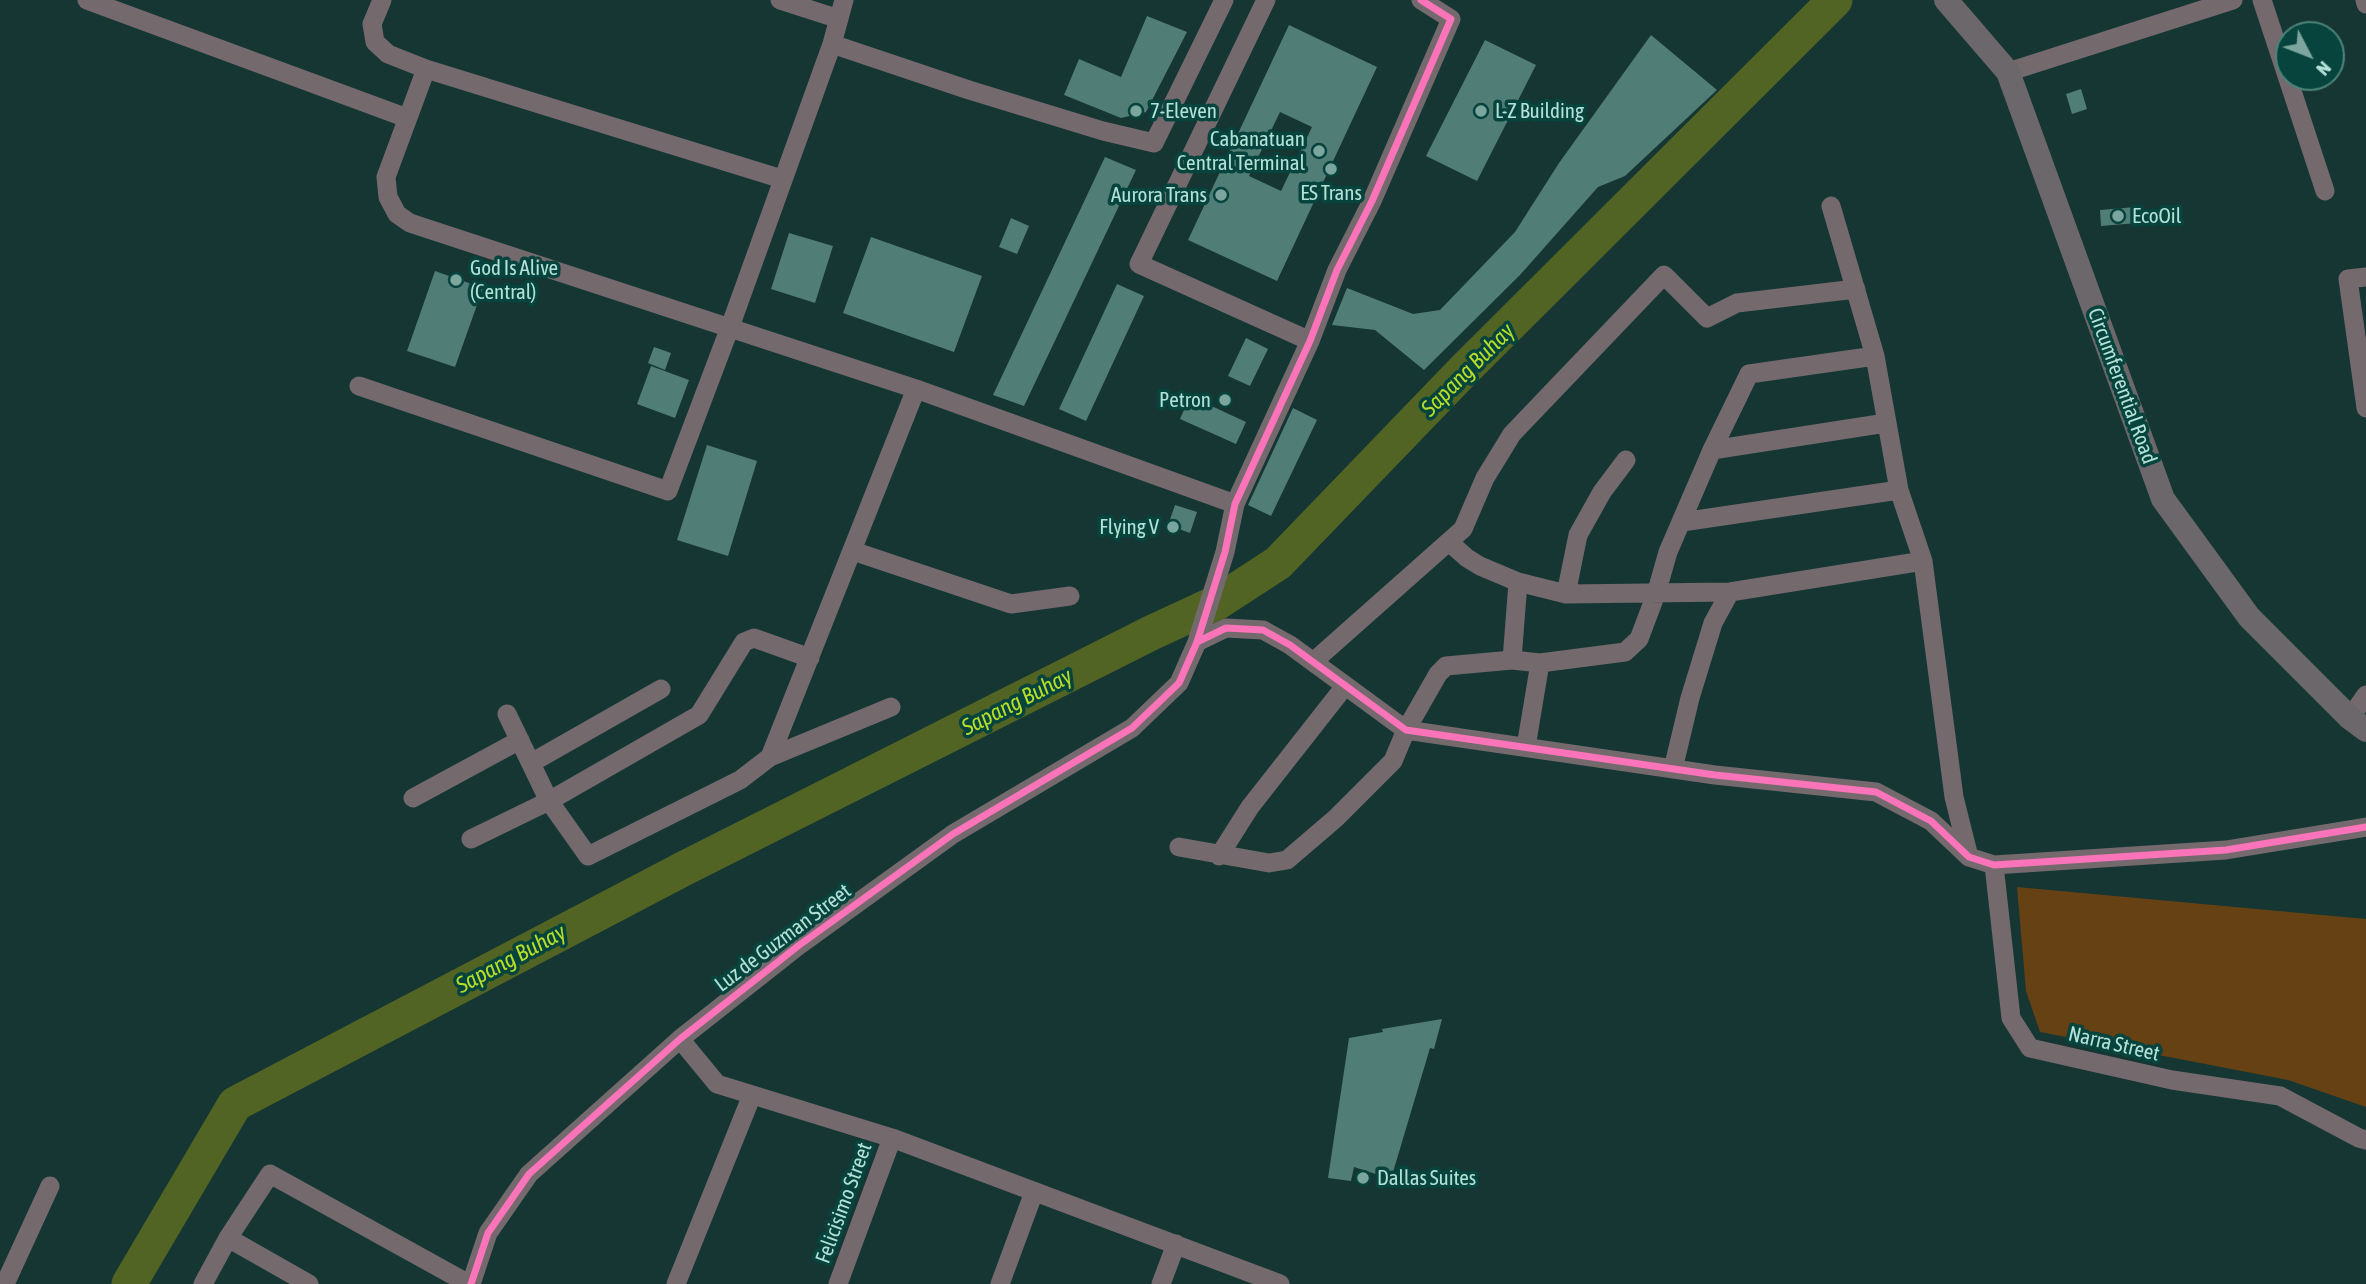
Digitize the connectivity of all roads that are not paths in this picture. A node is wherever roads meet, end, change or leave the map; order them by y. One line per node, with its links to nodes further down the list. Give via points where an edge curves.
1 (87, 0): 15 (street)
2 (382, 0): 13 (street, via 372,23 375,42 388,54)
3 (780, 0): 11 (street)
4 (844, 0): 11 (street)
5 (1224, 0): 12 (street, via 1154,143 969,90)
6 (1266, 0): 22 (street, via 1139,264)
7 (1421, 0): 22 (street, via 1451,19 1337,270)
8 (1946, 0): 14 (main road, Circumferential Road)
9 (2233, 0): 14 (street)
10 (2262, 0): 17 (street)
11 (839, 19): 12 (street)
12 (832, 44): 16 (street)
13 (426, 69): 15 (street); 16 (street)
14 (2008, 72): 51 (main road, Circumferential Road, via 2162,499 2249,617)
15 (407, 118): 21 (street, via 386,177 388,197 397,214 410,223)
16 (782, 179): 21 (street)
17 (2325, 191)
18 (1831, 206): 20 (street)
19 (2366, 277): 26 (street, via 2348,279)
20 (1856, 289): 23 (street); 33 (street, via 1737,303 1707,318 1664,275 1512,434 1485,478 1463,529)
21 (730, 327): 24 (street, via 668,491); 25 (street)
22 (1310, 341): 31 (street)
23 (1875, 356): 27 (street); 28 (street, via 1749,374)
24 (359, 386)
25 (916, 389): 31 (street); 34 (street)
26 (2366, 408)
27 (1886, 424): 28 (street); 30 (street)
28 (1712, 450): 32 (street)
29 (1626, 460): 38 (street, via 1578,535)
30 (1899, 490): 32 (street); 35 (street)
31 (1235, 504): 41 (street)
32 (1682, 522): 39 (street)
33 (1449, 542): 36 (street, via 1467,558); 44 (street)
34 (853, 551): 40 (street, via 1011,604); 42 (street)
35 (1923, 561): 37 (street); 64 (street, via 1954,797)
36 (1518, 582): 38 (street); 43 (street)
37 (1730, 592): 39 (street); 57 (street, via 1710,632)
38 (1566, 594): 39 (street)
39 (1656, 594): 45 (street, via 1639,639 1625,652)
40 (1070, 597)
41 (1199, 634): 44 (street, via 1226,628 1263,630); 66 (street, Luz de Guzman Street, via 1178,683 1132,728 953,834 798,946)
42 (810, 658): 55 (street); 59 (street, via 754,638 744,642 699,715)
43 (1512, 660): 45 (street); 52 (street, via 1446,666)
44 (1313, 662): 46 (street)
45 (1540, 663): 54 (street)
46 (1345, 686): 52 (street); 63 (street, via 1250,807)
47 (661, 689): 56 (street)
48 (2366, 695): 51 (street)
49 (891, 707): 55 (street)
50 (507, 713): 53 (street)
51 (2358, 724)
52 (1406, 730): 54 (street); 63 (street, via 1394,761 1287,860 1269,863)
53 (520, 740): 56 (street); 58 (street)
54 (1526, 747): 57 (street)
55 (770, 757): 59 (street, via 740,780 588,856)
56 (531, 763): 59 (street)
57 (1673, 769): 64 (street, via 1876,792 1931,821)
58 (412, 798)
59 (549, 801): 61 (street)
60 (2366, 827): 65 (street, via 2226,850)
61 (471, 839)
62 (1179, 847): 63 (street)
63 (1219, 856)
64 (1969, 857): 65 (street)
65 (1994, 865): 69 (street, Narra Street, via 2011,1018 2030,1048 2172,1080 2280,1096)
66 (680, 1039): 67 (street, via 717,1084); 77 (street, Luz de Guzman Street, via 529,1174 488,1233)
67 (752, 1095): 68 (street); 78 (street)
68 (892, 1138): 71 (street); 79 (street, Felicisimo Street)
69 (2366, 1140)
70 (50, 1186): 74 (street)
71 (1034, 1192): 73 (street); 80 (street)
72 (228, 1238): 75 (street); 76 (street); 77 (street, via 271,1174)
73 (1176, 1244): 81 (street); 82 (street)
74 (5, 1284)
75 (202, 1284)
76 (309, 1284)
77 (470, 1284)
78 (676, 1284)
79 (838, 1284)
80 (1000, 1284)
81 (1161, 1284)
82 (1280, 1284)

